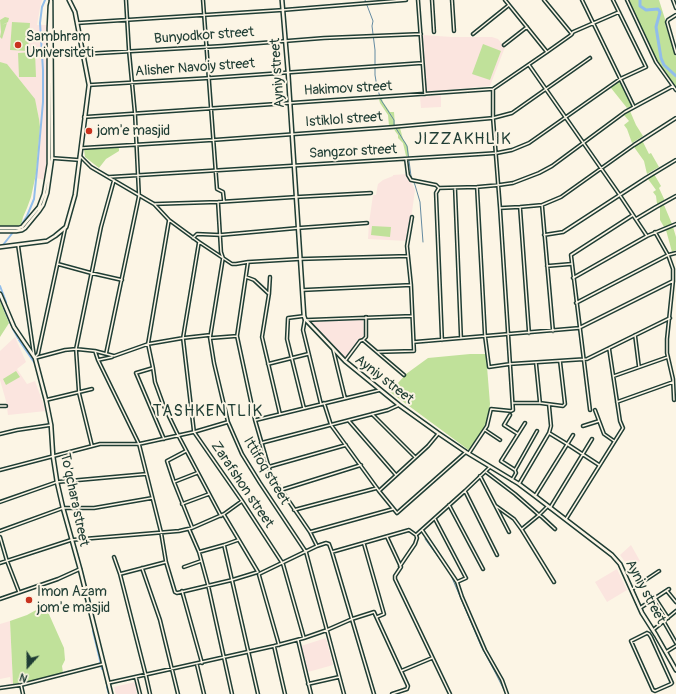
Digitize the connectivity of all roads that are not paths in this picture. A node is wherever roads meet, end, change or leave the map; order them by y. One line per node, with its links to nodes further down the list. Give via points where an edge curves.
1 (51, 0): 66 (street)
2 (69, 0): 23 (street)
3 (126, 0): 22 (street)
4 (203, 0): 20 (street)
5 (282, 0): 18 (street, Ayniy street)
6 (406, 0): 18 (street)
7 (418, 0): 28 (street)
8 (432, 0): 27 (street)
9 (452, 0): 26 (street)
10 (505, 0): 16 (street)
11 (544, 0): 30 (street)
12 (582, 0): 24 (street)
13 (613, 0): 19 (street)
14 (627, 0): 47 (street, via 656,62)
15 (673, 0): 17 (street)
16 (509, 5): 25 (street); 29 (street)
17 (676, 8)
18 (283, 10): 20 (street); 31 (street, Ayniy street)
19 (619, 12): 24 (street, Hakimov street); 44 (street, Sangzor street, via 646,67)
20 (205, 15): 22 (street); 34 (street)
21 (676, 15): 33 (street, via 666,22)
22 (128, 21): 23 (street); 35 (street)
23 (78, 23): 38 (street)
24 (593, 23): 30 (street, Hakimov street); 44 (street)
25 (527, 27): 32 (street); 36 (street)
26 (454, 31)
27 (434, 32)
28 (421, 34): 31 (street, Bunyodkor street); 40 (street)
29 (472, 34)
30 (572, 34): 36 (street, Hakimov street)
31 (286, 40): 34 (street, Bunyodkor street); 42 (street, Ayniy street)
32 (504, 45)
33 (675, 46): 37 (street)
34 (207, 47): 35 (street, Bunyodkor street); 43 (street)
35 (129, 51): 38 (street, Bunyodkor street); 45 (street)
36 (547, 52): 41 (street, Hakimov street)
37 (676, 53)
38 (83, 54): 46 (street)
39 (590, 58): 49 (street, Istiklol street)
40 (422, 63): 42 (street, Alisher Navoiy street); 51 (street)
41 (529, 65): 48 (street, Hakimov street); 49 (street)
42 (288, 72): 43 (street, Alisher Navoiy street); 52 (street, Ayniy street)
43 (210, 78): 45 (street, Alisher Navoiy street); 54 (street)
44 (620, 79): 53 (street); 58 (street, Sangzor street)
45 (132, 82): 46 (street, Alisher Navoiy street); 55 (street)
46 (89, 85): 56 (street)
47 (673, 86): 50 (street); 53 (street)
48 (493, 89): 51 (street, Hakimov street); 57 (street)
49 (546, 90): 57 (street, Istiklol street, via 512,113); 58 (street)
50 (676, 90)
51 (425, 94): 52 (street, Hakimov street)
52 (290, 103): 54 (street, Hakimov street); 60 (street, Ayniy street)
53 (634, 107): 62 (street)
54 (212, 108): 55 (street, Hakimov street); 61 (street)
55 (135, 114): 56 (street, Hakimov street); 63 (street)
56 (84, 117): 64 (street)
57 (494, 118): 60 (street, Istiklol street); 65 (street)
58 (565, 118): 62 (street); 65 (street, Sangzor street, via 529,143)
59 (676, 118): 71 (street)
60 (292, 134): 61 (street, Istiklol street); 70 (street, Ayniy street)
61 (213, 140): 63 (street, Istiklol street); 72 (street)
62 (583, 143): 71 (street); 76 (street, via 539,173 513,183)
63 (137, 144): 64 (street, Istiklol street); 73 (street)
64 (80, 148): 67 (street)
65 (497, 153): 68 (street, Sangzor street); 76 (street)
66 (50, 158): 67 (street); 99 (street, via 47,193 39,211 22,230)
67 (80, 158): 74 (street); 97 (street, via 75,195)
68 (406, 159): 70 (street, Sangzor street); 78 (street, via 411,180 436,185)
69 (676, 160): 81 (street)
70 (294, 166): 72 (street, Sangzor street); 83 (street, Ayniy street)
71 (601, 169): 81 (street); 88 (street, via 561,197)
72 (216, 171): 73 (street, Sangzor street); 85 (street, via 217,189 223,192)
73 (139, 176): 74 (street, Sangzor street); 82 (street)
74 (109, 177): 75 (street)
75 (114, 180): 82 (street); 117 (street)
76 (499, 185): 77 (street); 90 (street)
77 (477, 186): 79 (street); 138 (street)
78 (439, 188): 79 (street); 144 (street, via 436,193)
79 (455, 188): 142 (street)
80 (371, 193): 83 (street)
81 (619, 194): 91 (street); 102 (street, via 563,232)
82 (139, 196): 87 (street); 121 (street)
83 (296, 196): 85 (street); 98 (street, Ayniy street)
84 (676, 196): 93 (street)
85 (224, 201): 86 (street)
86 (218, 202): 87 (street); 101 (street, Ittifoq street)
87 (154, 204): 94 (street)
88 (542, 205): 89 (street); 102 (street)
89 (520, 207): 90 (street); 134 (street)
90 (500, 208): 136 (street)
91 (633, 215): 93 (street); 115 (street, via 571,254)
92 (412, 217): 110 (street, via 407,246)
93 (636, 219): 103 (street)
94 (169, 220): 104 (street); 146 (street)
95 (367, 223): 98 (street)
96 (676, 224): 100 (street)
97 (66, 227): 106 (street, via 47,241); 114 (street)
98 (298, 228): 101 (street); 112 (street, Ayniy street)
99 (0, 230)
100 (655, 232): 103 (street); 109 (street)
101 (220, 235): 104 (street, via 197,234); 111 (street, Ittifoq street)
102 (544, 235): 116 (street)
103 (647, 236): 120 (street)
104 (193, 238): 105 (street)
105 (199, 242): 111 (street); 140 (street, Zarafshon street)
106 (18, 244): 107 (street); 156 (street)
107 (0, 247)
108 (676, 252): 109 (street)
109 (668, 255): 122 (street, via 673,268); 127 (street)
110 (408, 256): 112 (street); 123 (street)
111 (223, 258): 113 (street, via 232,264); 135 (street, Ittifoq street)
112 (300, 259): 113 (street); 124 (street, Ayniy street)
113 (248, 262): 119 (street)
114 (58, 264): 117 (street); 156 (street)
115 (572, 264): 116 (street); 120 (street)
116 (547, 266): 133 (street)
117 (91, 273): 121 (street); 149 (street)
118 (270, 276): 126 (street)
119 (246, 277): 126 (street, via 254,280); 137 (street)
120 (573, 278): 127 (street)
121 (122, 280): 152 (street)
122 (673, 281): 130 (street); 132 (street)
123 (411, 285): 124 (street); 128 (street)
124 (302, 290): 131 (street, Ayniy street)
125 (0, 294): 156 (street, To'qchara street, via 14,326)
126 (269, 294): 163 (street, via 262,337)
127 (576, 303): 132 (street)
128 (412, 316): 129 (street); 145 (street)
129 (366, 317): 131 (street); 143 (street, via 366,337)
130 (670, 318): 139 (street); 155 (street)
131 (305, 319): 147 (street, Ayniy street); 153 (street, via 303,330); 157 (street, via 288,318 286,339)
132 (580, 328): 133 (street); 158 (street)
133 (553, 331): 134 (street)
134 (529, 333): 136 (street)
135 (210, 335): 140 (street); 141 (street, Ittifoq street)
136 (509, 335): 138 (street); 164 (street)
137 (237, 336): 141 (street); 191 (street)
138 (485, 336): 142 (street); 164 (street, via 489,367)
139 (635, 336): 148 (street); 165 (street)
140 (183, 338): 146 (street); 201 (street, Zarafshon street)
141 (210, 338): 194 (street, Ittifoq street)
142 (461, 338): 144 (street)
143 (363, 340): 151 (street); 160 (street)
144 (442, 340): 145 (street)
145 (414, 342): 151 (street, via 414,351)
146 (148, 344): 154 (street); 166 (street)
147 (333, 348): 160 (street, Ayniy street); 173 (street)
148 (609, 348): 158 (street); 168 (street)
149 (76, 349): 150 (street); 156 (street); 172 (street)
150 (95, 351): 152 (street); 159 (street)
151 (377, 352): 167 (street)
152 (106, 354): 154 (street)
153 (308, 354): 157 (street); 180 (street)
154 (114, 356): 159 (street)
155 (668, 357): 165 (street); 169 (street)
156 (35, 358): 174 (street, To'qchara street)
157 (291, 358): 163 (street); 185 (street)
158 (584, 359): 161 (street); 186 (street)
159 (98, 360): 213 (street)
160 (345, 361): 171 (street, Ayniy street)
161 (560, 361): 162 (street); 181 (street, via 565,404)
162 (536, 363): 164 (street); 179 (street)
163 (268, 364): 188 (street)
164 (510, 364): 178 (street)
165 (639, 367): 168 (street)
166 (153, 368): 206 (street, via 154,382); 208 (street, via 136,373)
167 (404, 375)
168 (614, 376): 176 (street)
169 (673, 382): 175 (street); 176 (street)
170 (92, 389): 172 (street)
171 (380, 390): 173 (street); 182 (street, Ayniy street)
172 (79, 392): 174 (street); 216 (street)
173 (345, 398): 177 (street)
174 (46, 400): 197 (street, To'qchara street)
175 (674, 400)
176 (617, 402): 211 (street, via 623,428)
177 (324, 403): 180 (street); 196 (street)
178 (513, 403): 179 (street); 199 (street, via 511,411 491,409)
179 (540, 403): 181 (street)
180 (321, 404): 185 (street)
181 (549, 404): 203 (street)
182 (399, 405): 189 (street); 202 (street, Ayniy street)
183 (0, 406): 184 (street)
184 (6, 406)
185 (304, 408): 188 (street)
186 (590, 410)
187 (595, 410): 193 (street)
188 (280, 414): 191 (street)
189 (372, 414): 192 (street); 221 (street)
190 (510, 415): 205 (street, via 504,425)
191 (255, 420): 212 (street)
192 (348, 421): 196 (street); 231 (street)
193 (599, 421): 198 (street); 211 (street, via 604,434)
194 (228, 422): 201 (street); 276 (street, Ittifoq street, via 242,454)
195 (525, 423): 205 (street)
196 (331, 425): 212 (street); 215 (street)
197 (51, 426): 204 (street); 220 (street, To'qchara street)
198 (583, 426)
199 (485, 430): 210 (street); 218 (street)
200 (537, 431): 227 (street)
201 (194, 432): 206 (street); 244 (street, Zarafshon street)
202 (438, 433): 218 (street, Ayniy street); 221 (street)
203 (549, 433): 214 (street); 236 (street)
204 (0, 434)
205 (518, 434): 227 (street, via 501,461)
206 (178, 435): 208 (street); 217 (street)
207 (573, 435): 214 (street)
208 (164, 439): 213 (street)
209 (592, 439): 219 (street)
210 (500, 440)
211 (614, 442): 222 (street)
212 (261, 443): 225 (street)
213 (138, 444): 216 (street); 230 (street)
214 (567, 444): 219 (street); 242 (street)
215 (346, 445): 223 (street); 225 (street)
216 (92, 446): 220 (street)
217 (186, 451): 229 (street); 235 (street, via 167,461)
218 (468, 453): 224 (street, Ayniy street); 251 (street, via 397,513)
219 (583, 454): 222 (street); 249 (street)
220 (53, 456): 226 (street); 234 (street, To'qchara street)
221 (415, 457): 231 (street)
222 (599, 465): 257 (street)
223 (361, 466): 237 (street); 238 (street)
224 (491, 466): 228 (street); 233 (street, Ayniy street)
225 (268, 467): 238 (street)
226 (0, 470)
227 (515, 470): 233 (street)
228 (486, 472): 232 (street); 254 (street)
229 (197, 473): 235 (street); 241 (street)
230 (146, 474): 234 (street); 243 (street)
231 (396, 475): 239 (street)
232 (480, 476): 240 (street); 248 (street)
233 (512, 480): 236 (street, Ayniy street)
234 (57, 482): 245 (street); 250 (street, To'qchara street)
235 (174, 482): 246 (street)
236 (519, 484): 242 (street, Ayniy street)
237 (377, 488): 239 (street); 252 (street)
238 (281, 490): 252 (street)
239 (379, 491): 251 (street)
240 (465, 491): 247 (street); 278 (street)
241 (210, 494): 246 (street); 255 (street)
242 (535, 496): 249 (street, Ayniy street)
243 (152, 498): 250 (street, via 94,508); 264 (street)
244 (242, 501): 253 (street); 284 (street, Zarafshon street)
245 (0, 502)
246 (182, 504): 258 (street)
247 (449, 505): 256 (street); 289 (street)
248 (496, 506): 262 (street, via 514,519); 266 (street)
249 (549, 507): 254 (street); 257 (street, Ayniy street)
250 (63, 508): 263 (street); 270 (street, To'qchara street)
251 (393, 509): 265 (street)
252 (294, 510): 265 (street)
253 (224, 514): 255 (street); 271 (street)
254 (539, 515): 260 (street); 262 (street)
255 (221, 516): 258 (street)
256 (434, 518): 261 (street); 294 (street, via 466,578)
257 (566, 519): 298 (street, Ayniy street, via 612,555 620,564)
258 (192, 528): 259 (street)
259 (189, 529): 264 (street); 275 (street)
260 (555, 529)
261 (422, 530): 267 (street); 294 (street)
262 (522, 530): 295 (street)
263 (0, 531)
264 (161, 532): 270 (street); 282 (street)
265 (310, 532): 274 (street)
266 (509, 532)
267 (416, 535): 269 (street, via 409,530); 285 (street, via 415,544)
268 (0, 537): 280 (street)
269 (387, 537): 272 (street); 285 (street)
270 (71, 540): 280 (street); 288 (street, To'qchara street)
271 (238, 540): 273 (street); 291 (street)
272 (364, 544): 277 (street); 307 (street, via 384,614)
273 (224, 545): 275 (street); 293 (street)
274 (318, 546): 276 (street); 277 (street, via 327,543)
275 (199, 552): 281 (street)
276 (306, 552): 284 (street); 311 (street, Ittifoq street)
277 (332, 552): 309 (street)
278 (497, 555)
279 (114, 557): 292 (street)
280 (7, 561): 283 (street); 300 (street)
281 (201, 561): 286 (street); 296 (street)
282 (166, 562): 287 (street); 301 (street, via 174,592)
283 (0, 564)
284 (283, 564): 291 (street); 314 (street, Zarafshon street)
285 (400, 566): 324 (street, via 395,579)
286 (184, 567)
287 (142, 568): 292 (street); 328 (street)
288 (80, 569): 300 (street); 326 (street, To'qchara street)
289 (482, 569)
290 (659, 572): 298 (street)
291 (259, 573): 293 (street); 318 (street)
292 (120, 574): 331 (street)
293 (232, 580): 296 (street); 321 (street)
294 (458, 582): 352 (street, via 485,650)
295 (554, 582)
296 (208, 586): 301 (street); 323 (street)
297 (669, 589): 299 (street)
298 (632, 590): 305 (street, Ayniy street)
299 (667, 590): 303 (street); 304 (street)
300 (19, 592): 302 (street)
301 (182, 592): 325 (street)
302 (0, 598)
303 (655, 598): 305 (street); 308 (street)
304 (676, 602)
305 (640, 608): 312 (street, Ayniy street)
306 (676, 611): 308 (street)
307 (377, 617): 309 (street, via 374,612); 330 (street)
308 (668, 618): 310 (street)
309 (352, 619): 311 (street); 349 (street)
310 (663, 622): 312 (street); 317 (street)
311 (327, 630): 314 (street); 332 (street, Ittifoq street)
312 (653, 630): 313 (street, Ayniy street)
313 (656, 635): 315 (street); 322 (street, Ayniy street)
314 (304, 638): 316 (street)
315 (651, 638): 315 (street, via 647,633 631,641 655,691 672,683)
316 (298, 640): 318 (street); 335 (street)
317 (676, 643)
318 (279, 645): 319 (street)
319 (274, 646): 321 (street); 346 (street)
320 (676, 646): 322 (street)
321 (248, 652): 323 (street); 345 (street)
322 (666, 652): 329 (street, Ayniy street)
323 (224, 658): 325 (street); 344 (street)
324 (432, 658): 330 (street); 351 (street)
325 (202, 663): 327 (street)
326 (103, 664): 334 (street, To'qchara street); 336 (street)
327 (197, 664): 328 (street); 343 (street)
328 (173, 669): 331 (street); 342 (street)
329 (676, 670)
330 (401, 671): 350 (street, via 408,688)
331 (146, 676): 333 (street); 341 (street)
332 (339, 677): 335 (street); 348 (street, Ittifoq street)
333 (136, 678): 334 (street); 340 (street)
334 (108, 683): 339 (street, To'qchara street)
335 (308, 684): 347 (street)
336 (21, 685): 337 (street); 338 (street)
337 (0, 688)
338 (23, 694)
339 (110, 694)
340 (140, 694)
341 (150, 694)
342 (178, 694)
343 (204, 694)
344 (232, 694)
345 (258, 694)
346 (285, 694)
347 (311, 694)
348 (344, 694)
349 (374, 694)
350 (392, 694)
351 (450, 694)
352 (507, 694)

